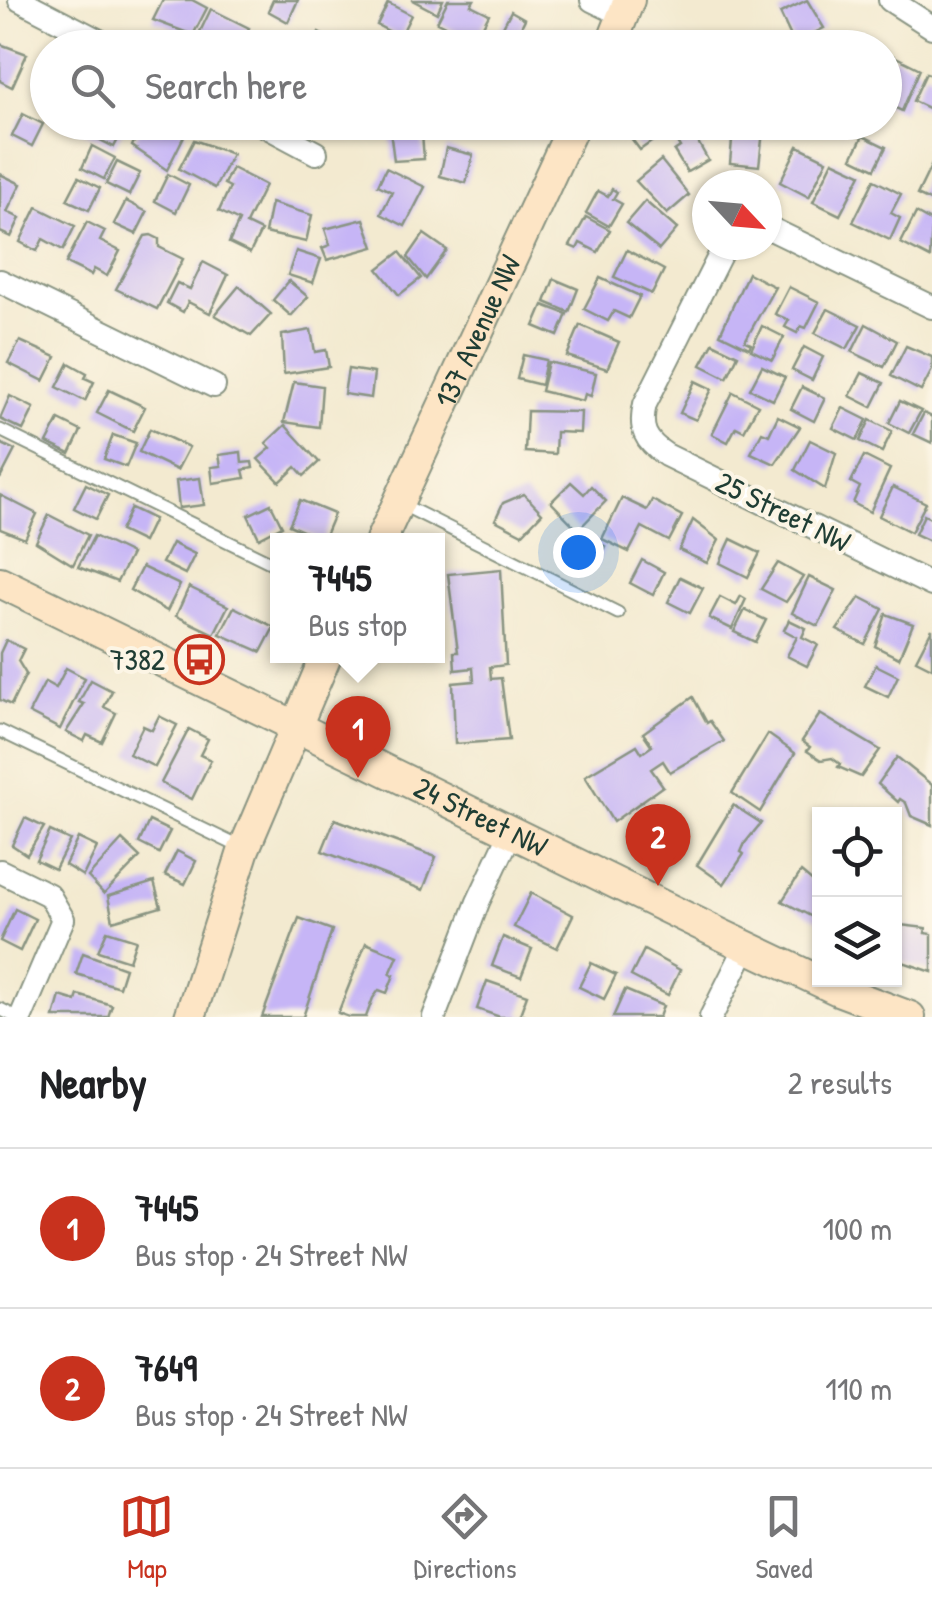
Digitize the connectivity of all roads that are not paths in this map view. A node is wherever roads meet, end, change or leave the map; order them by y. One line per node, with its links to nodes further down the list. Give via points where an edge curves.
1 (20, 0): 5 (street)
2 (592, 0): 4 (street)
3 (890, 0): 6 (street)
4 (630, 5): 8 (street)
5 (67, 10): 7 (street)
6 (932, 26)
7 (91, 30)
8 (618, 30)
9 (292, 140): 11 (street)
10 (567, 140): 18 (street, 137 Avenue NW)
11 (316, 153)
12 (782, 234): 15 (street)
13 (717, 260): 22 (street, 25 Street NW, via 645,404 642,430 666,455)
14 (0, 282): 16 (street)
15 (932, 307)
16 (214, 386)
17 (0, 430): 20 (lane)
18 (399, 503): 19 (street, 137 Avenue NW); 23 (lane)
19 (384, 533)
20 (270, 562)
21 (0, 582): 25 (street, 24 Street NW)
22 (932, 585)
23 (618, 612)
24 (323, 663): 25 (street)
25 (292, 727): 27 (street, 24 Street NW); 28 (street)
26 (0, 731): 28 (lane)
27 (511, 832): 30 (street, 24 Street NW); 34 (street)
28 (244, 849): 33 (street)
29 (0, 870): 32 (street, via 49,895 62,913 59,937)
30 (746, 945): 35 (street); 36 (street, 24 Street NW)
31 (0, 1009): 32 (lane)
32 (19, 1017)
33 (190, 1017)
34 (434, 1017)
35 (711, 1017)
36 (910, 1017)

